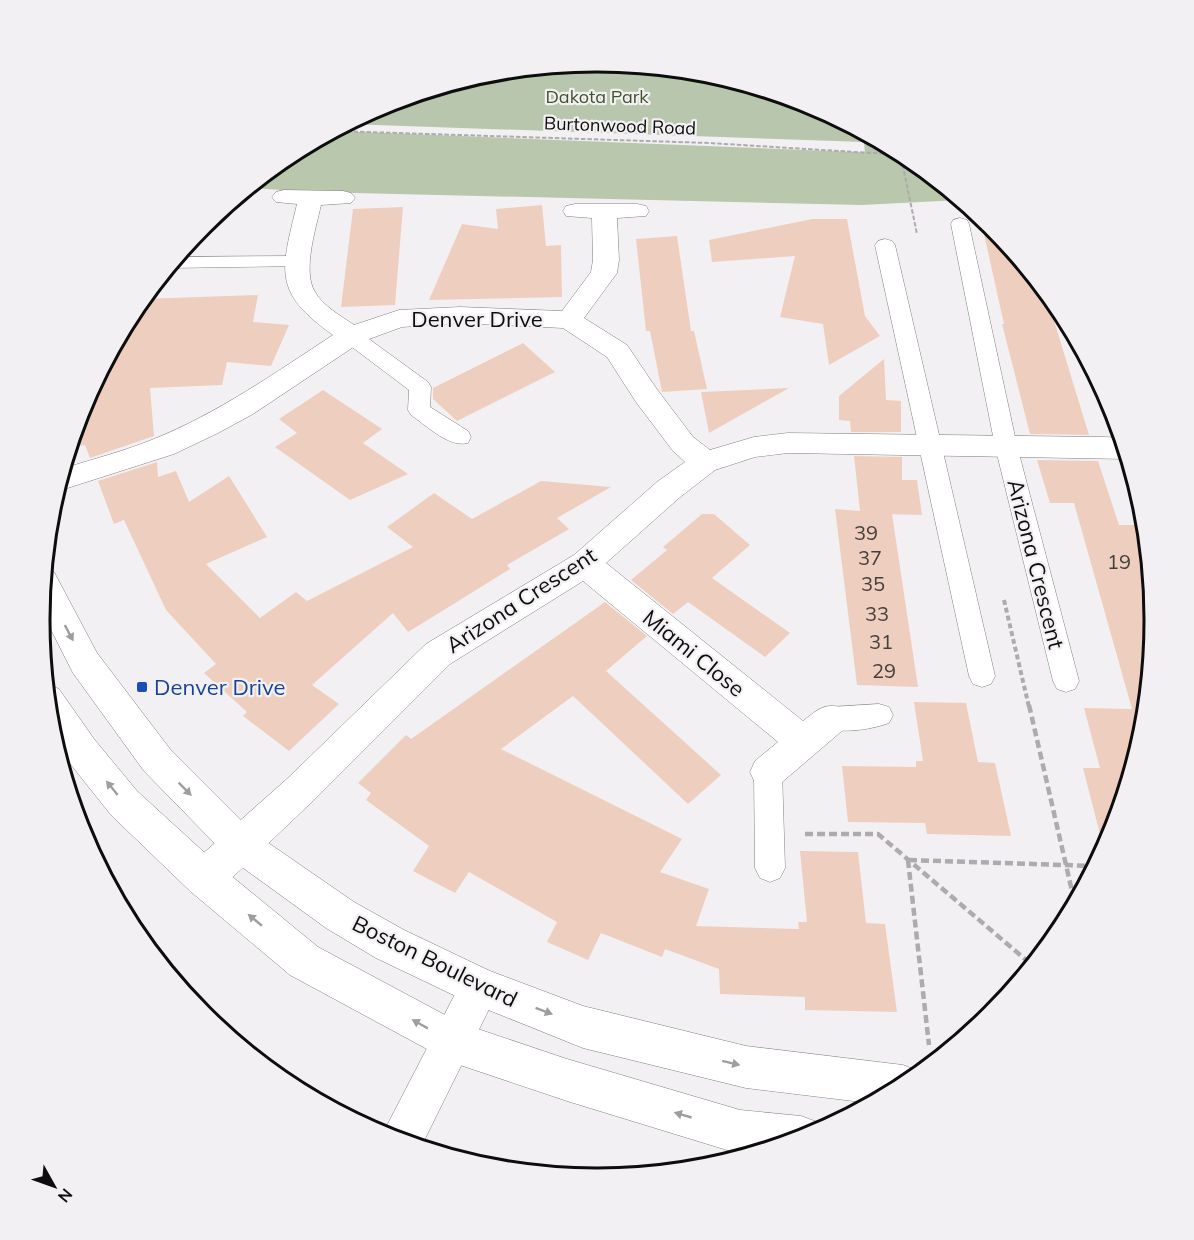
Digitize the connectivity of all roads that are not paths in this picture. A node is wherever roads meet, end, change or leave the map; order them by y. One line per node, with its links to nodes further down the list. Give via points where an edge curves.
1 (284, 197): 2 (street)
2 (311, 198): 3 (street); 9 (street)
3 (343, 198)
4 (604, 211): 5 (street); 6 (street); 11 (street, Denver Drive, via 604,273)
5 (575, 212)
6 (637, 212)
7 (960, 224): 15 (lane, Arizona Crescent)
8 (885, 245): 14 (lane)
9 (298, 262): 10 (lane); 12 (street, via 300,290 315,308)
10 (182, 263)
11 (569, 320): 12 (street, Denver Drive, via 460,315 409,318); 17 (street, Denver Drive, via 618,351 683,444)
12 (351, 336): 13 (lane, via 420,387 419,410); 18 (street, Denver Drive, via 208,426 164,447)
13 (460, 437)
14 (930, 445): 15 (street, Arizona Crescent); 17 (street, Arizona Crescent, via 788,442 754,447); 21 (lane)
15 (1006, 446): 16 (street, Arizona Crescent); 22 (lane, Arizona Crescent)
16 (1116, 448)
17 (705, 462): 19 (street, Arizona Crescent)
18 (68, 479)
19 (585, 564): 26 (street, Miami Close); 28 (street, Arizona Crescent, via 438,654)
20 (51, 596): 28 (street, Boston Boulevard, one-way to 28, via 85,663 123,717 157,760)
21 (982, 676)
22 (1066, 681)
23 (879, 715): 25 (lane)
24 (58, 716): 30 (street, one-way to 24, via 124,803)
25 (831, 719): 26 (street)
26 (804, 743): 27 (street)
27 (768, 772): 29 (lane)
28 (241, 844): 30 (street, Arizona Crescent); 31 (street, Boston Boulevard, via 339,915)
29 (770, 868)
30 (204, 878): 32 (street, one-way to 30, via 304,960)
31 (480, 987): 32 (street); 33 (street, Boston Boulevard, one-way to 33, via 583,1027 746,1067)
32 (451, 1041): 34 (street); 35 (street, one-way to 32, via 740,1132)
33 (887, 1084)
34 (405, 1132)
35 (779, 1136)

